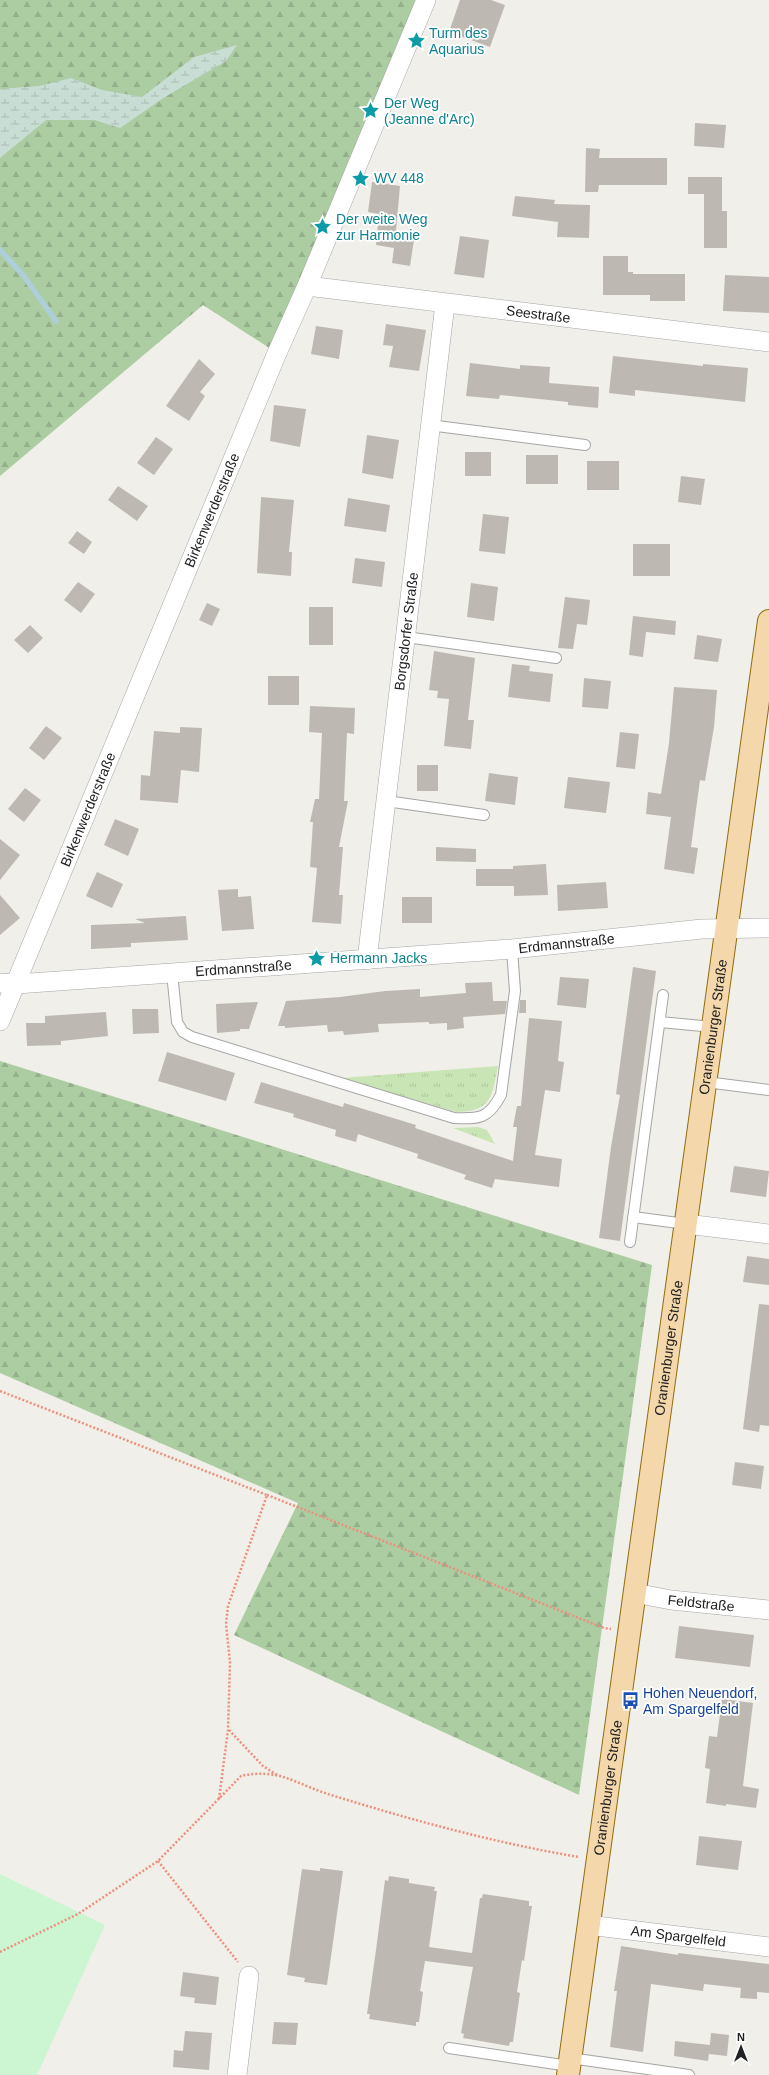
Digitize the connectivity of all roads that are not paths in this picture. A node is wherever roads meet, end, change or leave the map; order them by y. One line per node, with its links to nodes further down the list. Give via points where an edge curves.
1 (426, 0): 2 (street, Birkenwerderstraße)
2 (307, 286): 3 (street, Seestraße); 17 (street, Birkenwerderstraße)
3 (445, 304): 4 (street, Seestraße); 5 (street, Borgsdorfer Straße)
4 (769, 342)
5 (429, 425): 6 (lane); 8 (street, Borgsdorfer Straße)
6 (585, 445)
7 (769, 620): 13 (main road, Oranienburger Straße)
8 (406, 637): 9 (lane); 10 (street, Borgsdorfer Straße)
9 (556, 658)
10 (386, 801): 11 (lane); 15 (street, Borgsdorfer Straße)
11 (484, 816)
12 (769, 928): 13 (street, Erdmannstraße)
13 (727, 929): 14 (street, Erdmannstraße, via 702,929); 21 (main road, Oranienburger Straße)
14 (512, 949): 15 (street, Erdmannstraße); 16 (lane, via 515,991 501,1095 493,1110 481,1117 468,1119 454,1118 192,1037 183,1032 177,1022)
15 (368, 960): 16 (street, Erdmannstraße)
16 (172, 973): 17 (street, Erdmannstraße)
17 (4, 983): 19 (street, Birkenwerderstraße)
18 (663, 995): 20 (lane)
19 (0, 1021)
20 (660, 1022): 21 (lane); 24 (lane)
21 (713, 1027): 22 (main road, Oranienburger Straße)
22 (706, 1082): 23 (lane); 25 (main road, Oranienburger Straße)
23 (768, 1090)
24 (633, 1217): 25 (lane); 27 (lane)
25 (686, 1224): 26 (street); 28 (main road, Oranienburger Straße)
26 (769, 1234)
27 (630, 1242)
28 (634, 1593): 29 (street, Feldstraße, via 671,1600); 30 (main road, Oranienburger Straße)
29 (769, 1610)
30 (588, 1925): 31 (street, Am Spargelfeld); 34 (main road, Oranienburger Straße)
31 (769, 1947)
32 (249, 1976): 35 (street)
33 (449, 2048): 34 (lane)
34 (569, 2066): 36 (lane)
35 (237, 2075)
36 (689, 2075)

